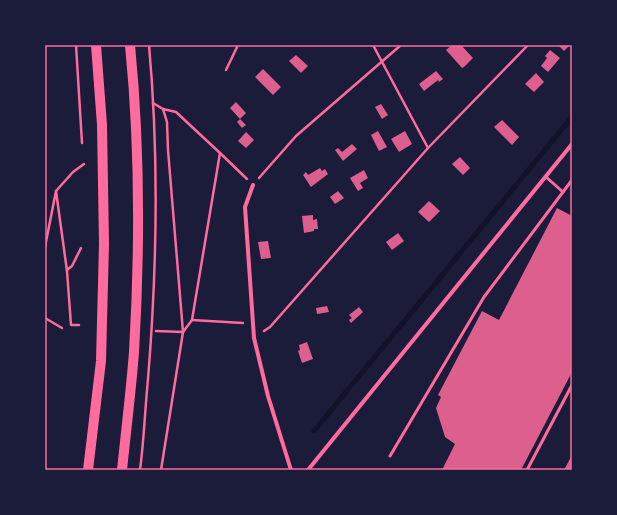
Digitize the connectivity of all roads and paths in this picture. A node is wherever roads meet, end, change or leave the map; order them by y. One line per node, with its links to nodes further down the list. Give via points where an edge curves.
1 (76, 45): 13 (path)
2 (96, 45): 36 (main road, via 102,125 104,244 101,361)
3 (130, 45): 37 (main road, via 135,95 137,224 134,352)
4 (149, 45): 11 (path)
5 (238, 45): 10 (path)
6 (373, 45): 9 (path)
7 (401, 45): 9 (path)
8 (528, 45): 15 (path)
9 (382, 62): 15 (path); 20 (path, via 296,136)
10 (226, 70)
11 (153, 103): 12 (path); 38 (path, via 153,315)
12 (163, 109): 16 (path, via 176,112); 32 (path, via 168,122 168,150)
13 (82, 143)
14 (572, 144): 18 (street)
15 (428, 148): 33 (path, via 270,327)
16 (220, 153): 20 (path); 27 (path)
17 (84, 164): 21 (path)
18 (546, 177): 22 (lane); 41 (street)
19 (572, 180): 22 (lane)
20 (253, 185): 28 (street, via 245,207)
21 (56, 191): 23 (path); 25 (path)
22 (563, 192): 35 (lane, via 484,297)
23 (45, 247)
24 (81, 248): 25 (path)
25 (67, 271): 29 (path, via 71,325)
26 (45, 318): 30 (path)
27 (192, 320): 28 (path); 32 (path)
28 (252, 324): 33 (street)
29 (79, 325)
30 (62, 328)
31 (156, 331): 32 (path)
32 (184, 332): 39 (path)
33 (254, 338): 40 (street, via 268,396)
34 (572, 385): 42 (lane)
35 (390, 456)
36 (88, 470)
37 (122, 470)
38 (140, 470)
39 (161, 470)
40 (291, 470)
41 (308, 470)
42 (527, 470)

